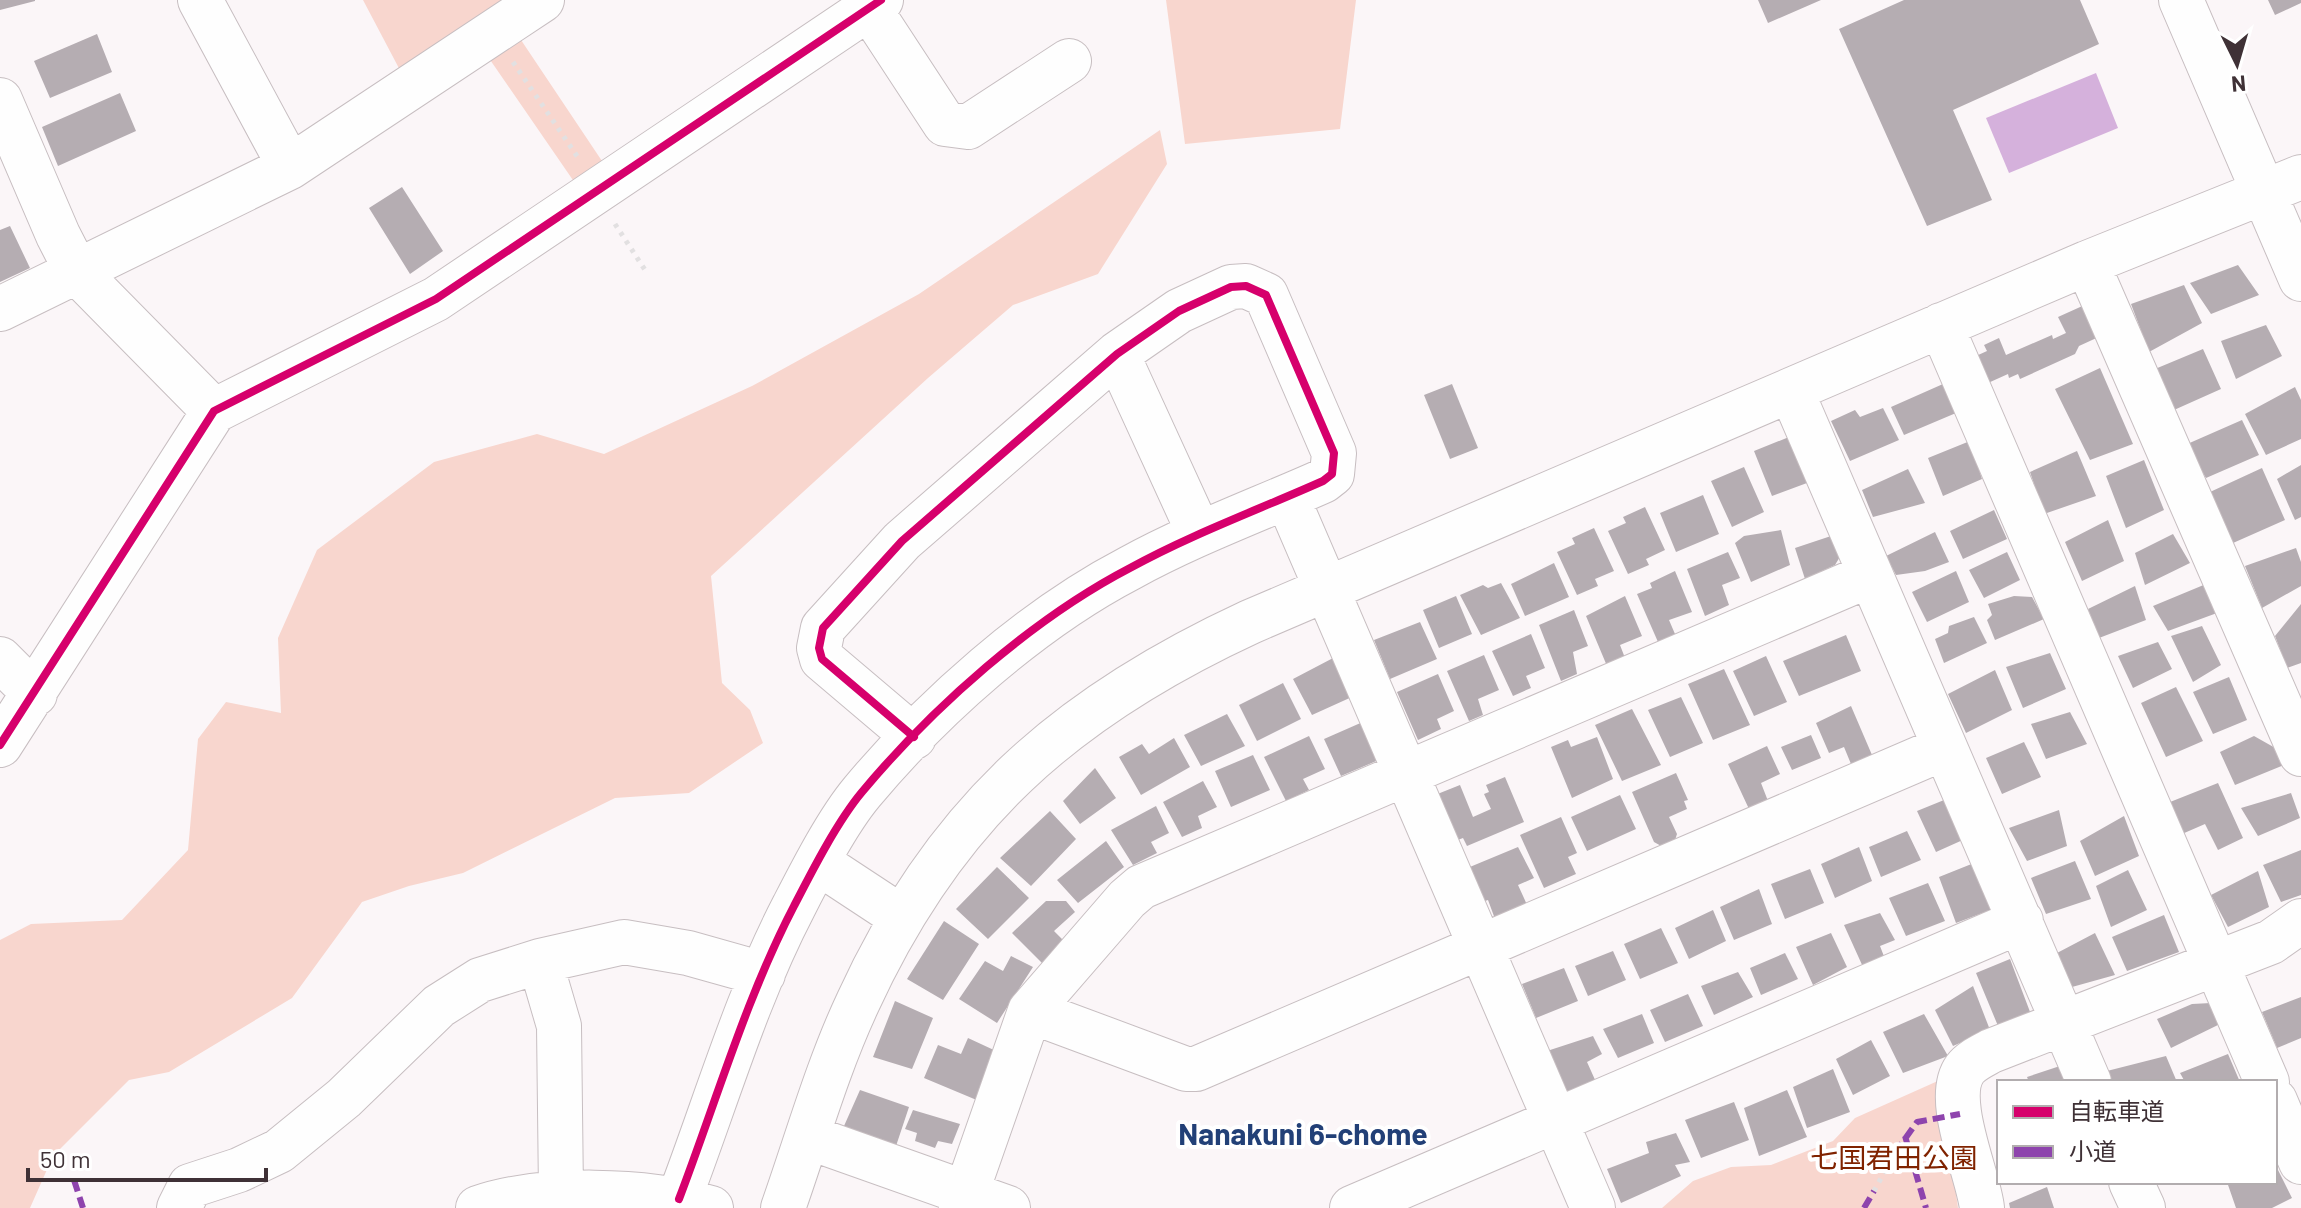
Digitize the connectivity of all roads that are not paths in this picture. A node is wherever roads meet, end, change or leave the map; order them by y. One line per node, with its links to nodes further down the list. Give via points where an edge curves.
1 (200, 0): 7 (street)
2 (542, 0): 7 (street)
3 (2181, 0): 8 (street)
4 (875, 4): 5 (street, via 952,128 968,127); 16 (street, via 436,299)
5 (1069, 61)
6 (0, 100): 10 (street)
7 (290, 167): 10 (street)
8 (2282, 185): 9 (street); 11 (street)
9 (2087, 263): 13 (street); 26 (street)
10 (77, 272): 12 (street); 16 (street)
11 (2301, 279)
12 (0, 309)
13 (1941, 325): 15 (street); 34 (street)
14 (1117, 354): 17 (street, via 1179,311 1231,287 1246,286 1266,295 1334,453 1332,474); 18 (street); 23 (street, via 902,541 823,628 822,659)
15 (1791, 390): 19 (street); 20 (street)
16 (214, 411): 22 (street)
17 (1287, 497): 18 (street); 20 (street)
18 (1199, 533): 23 (street, via 1067,605 1009,647)
19 (1870, 575): 25 (street); 27 (street)
20 (1328, 589): 27 (street); 29 (street, via 1177,656 1085,713 979,811)
21 (0, 659): 22 (street)
22 (35, 694): 24 (street)
23 (914, 737): 28 (street, via 860,794)
24 (0, 745)
25 (1944, 748): 30 (street); 32 (street)
26 (2301, 754)
27 (1406, 774): 32 (street); 36 (street, via 1141,887)
28 (819, 863): 29 (street); 35 (street)
29 (901, 917): 42 (street, via 857,1004)
30 (2021, 921): 37 (street); 41 (street)
31 (2301, 921): 34 (street, via 2271,942)
32 (1479, 946): 36 (street, via 1196,1069); 41 (street)
33 (540, 961): 35 (street, via 624,942); 45 (street, via 559,1026); 48 (street, via 480,980 439,1006 344,1098 279,1151 190,1186)
34 (2216, 964): 37 (street); 39 (street)
35 (763, 974): 47 (street)
36 (1030, 1011): 46 (street)
37 (2063, 1022): 38 (street); 54 (street, via 1991,1051 1963,1072 1960,1114)
38 (2088, 1080)
39 (2266, 1080)
40 (2277, 1106): 43 (street)
41 (1555, 1121): 52 (street); 53 (street)
42 (808, 1137): 46 (street); 50 (street)
43 (2301, 1162)
44 (2132, 1184): 55 (street)
45 (561, 1193): 47 (street); 49 (street, via 506,1198)
46 (964, 1201): 51 (street)
47 (695, 1203)
48 (179, 1208)
49 (478, 1208)
50 (783, 1208)
51 (1008, 1208)
52 (1352, 1208)
53 (1593, 1208)
54 (1982, 1208)
55 (2143, 1208)

